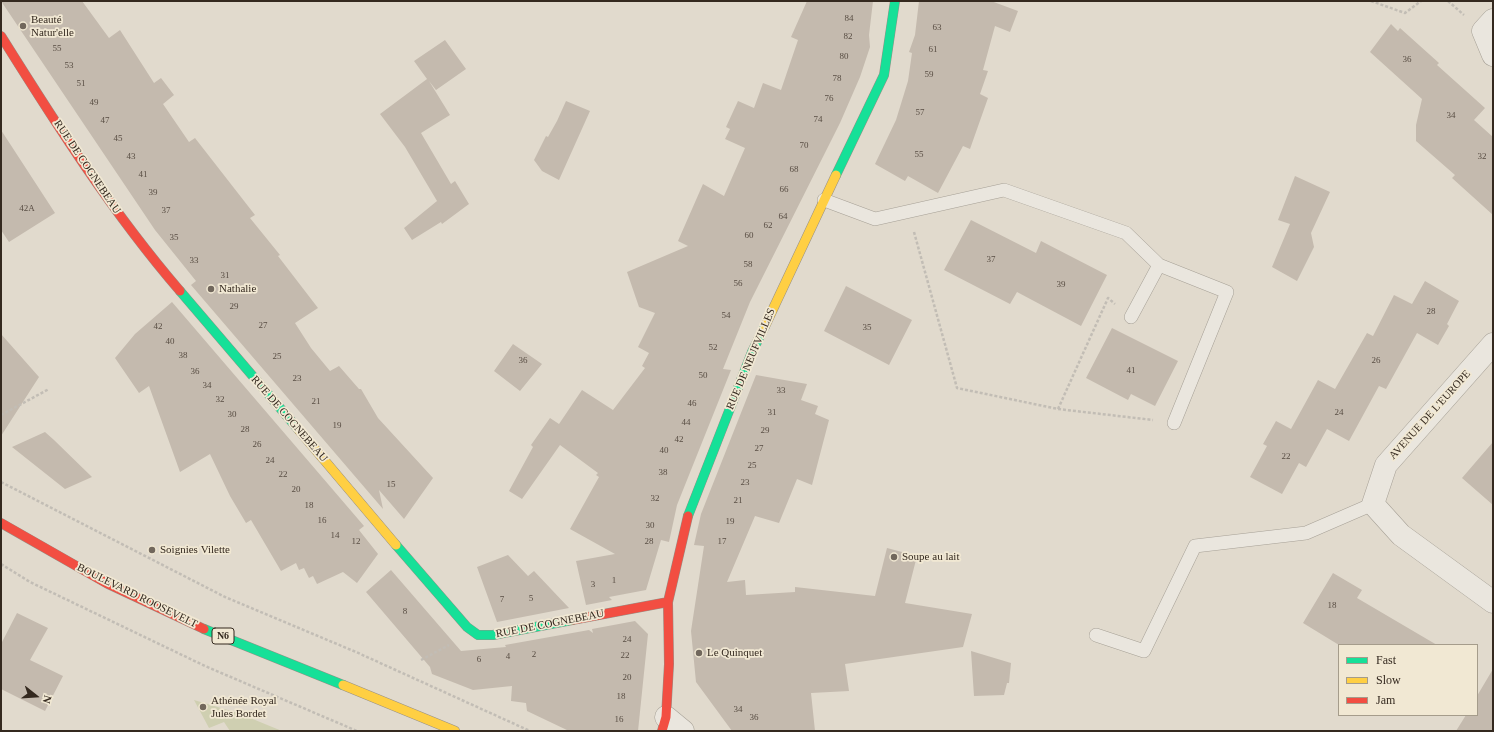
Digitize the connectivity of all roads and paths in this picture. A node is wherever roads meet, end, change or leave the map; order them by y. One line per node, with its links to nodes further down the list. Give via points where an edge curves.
1 (895, 1): 7 (main road, RUE DE NEUFVILLES, via 884,75)
2 (1371, 1): 3 (path, via 1405,13)
3 (1421, 1)
4 (1493, 20): 6 (street, via 1483,31)
5 (1, 36): 20 (main road, RUE DE COGNEBEAU, via 36,93 125,224 467,627 478,635 493,635)
6 (1493, 55)
7 (824, 200): 8 (lane, via 875,219); 20 (main road, RUE DE NEUFVILLES, via 752,352 688,510)
8 (908, 212): 9 (lane, via 1004,190 1126,233); 13 (path, via 957,388)
9 (1159, 265): 10 (lane); 15 (lane, via 1227,292)
10 (1131, 317): 13 (path, via 1108,298)
11 (1493, 344): 17 (street, AVENUE DE L'EUROPE, via 1386,464)
12 (49, 389): 14 (path)
13 (1058, 409): 15 (path)
14 (1, 415)
15 (1174, 423)
16 (1, 482): 28 (path, via 225,597 356,652)
17 (1373, 504): 21 (street, via 1401,536); 22 (lane, via 1306,533 1196,546 1144,650)
18 (1, 523): 27 (main road, BOULEVARD ROOSEVELT / N6, via 143,601)
19 (1, 564): 26 (path, via 30,582 205,666)
20 (668, 602): 25 (main road, RUE DE NEUFVILLES, via 669,664)
21 (1493, 602)
22 (1096, 635)
23 (450, 644): 24 (path)
24 (421, 660)
25 (664, 724): 29 (street)
26 (357, 731)
27 (455, 731)
28 (530, 731)
29 (683, 731)

